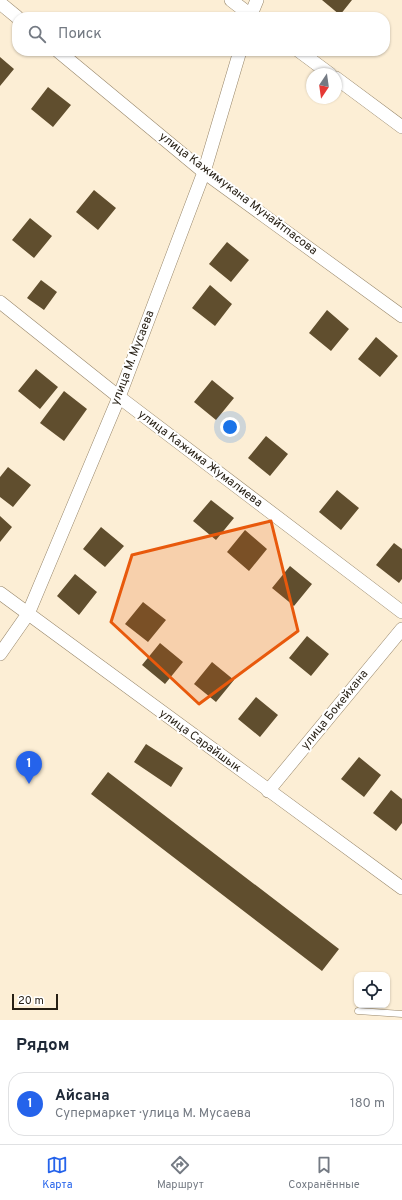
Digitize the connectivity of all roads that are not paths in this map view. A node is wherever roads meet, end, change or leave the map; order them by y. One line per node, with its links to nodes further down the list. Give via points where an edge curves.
1 (231, 0): 4 (street)
2 (257, 0): 5 (street)
3 (0, 3): 6 (street)
4 (246, 12)
5 (252, 12)
6 (12, 13)
7 (64, 56): 13 (street, улица Кажимукана Мунайтпасова)
8 (239, 56): 13 (street, улица М. Мусаева)
9 (306, 56): 10 (street)
10 (322, 68)
11 (342, 82): 12 (street)
12 (402, 127)
13 (204, 172): 15 (street, улица Кажимукана Мунайтпасова); 16 (street, улица М. Мусаева)
14 (0, 302): 16 (street, улица Кажима Жумалиева)
15 (402, 316)
16 (119, 397): 18 (street, улица Кажима Жумалиева); 19 (street, улица М. Мусаева)
17 (0, 594): 19 (street, улица Сарайшык)
18 (402, 612)
19 (28, 614): 21 (street, улица М. Мусаева); 22 (street, улица Сарайшык)
20 (402, 628): 22 (street, улица Бокейхана)
21 (0, 654)
22 (268, 791): 23 (street, улица Сарайшык)
23 (402, 888)
24 (358, 1011): 25 (lane)
25 (402, 1014)

